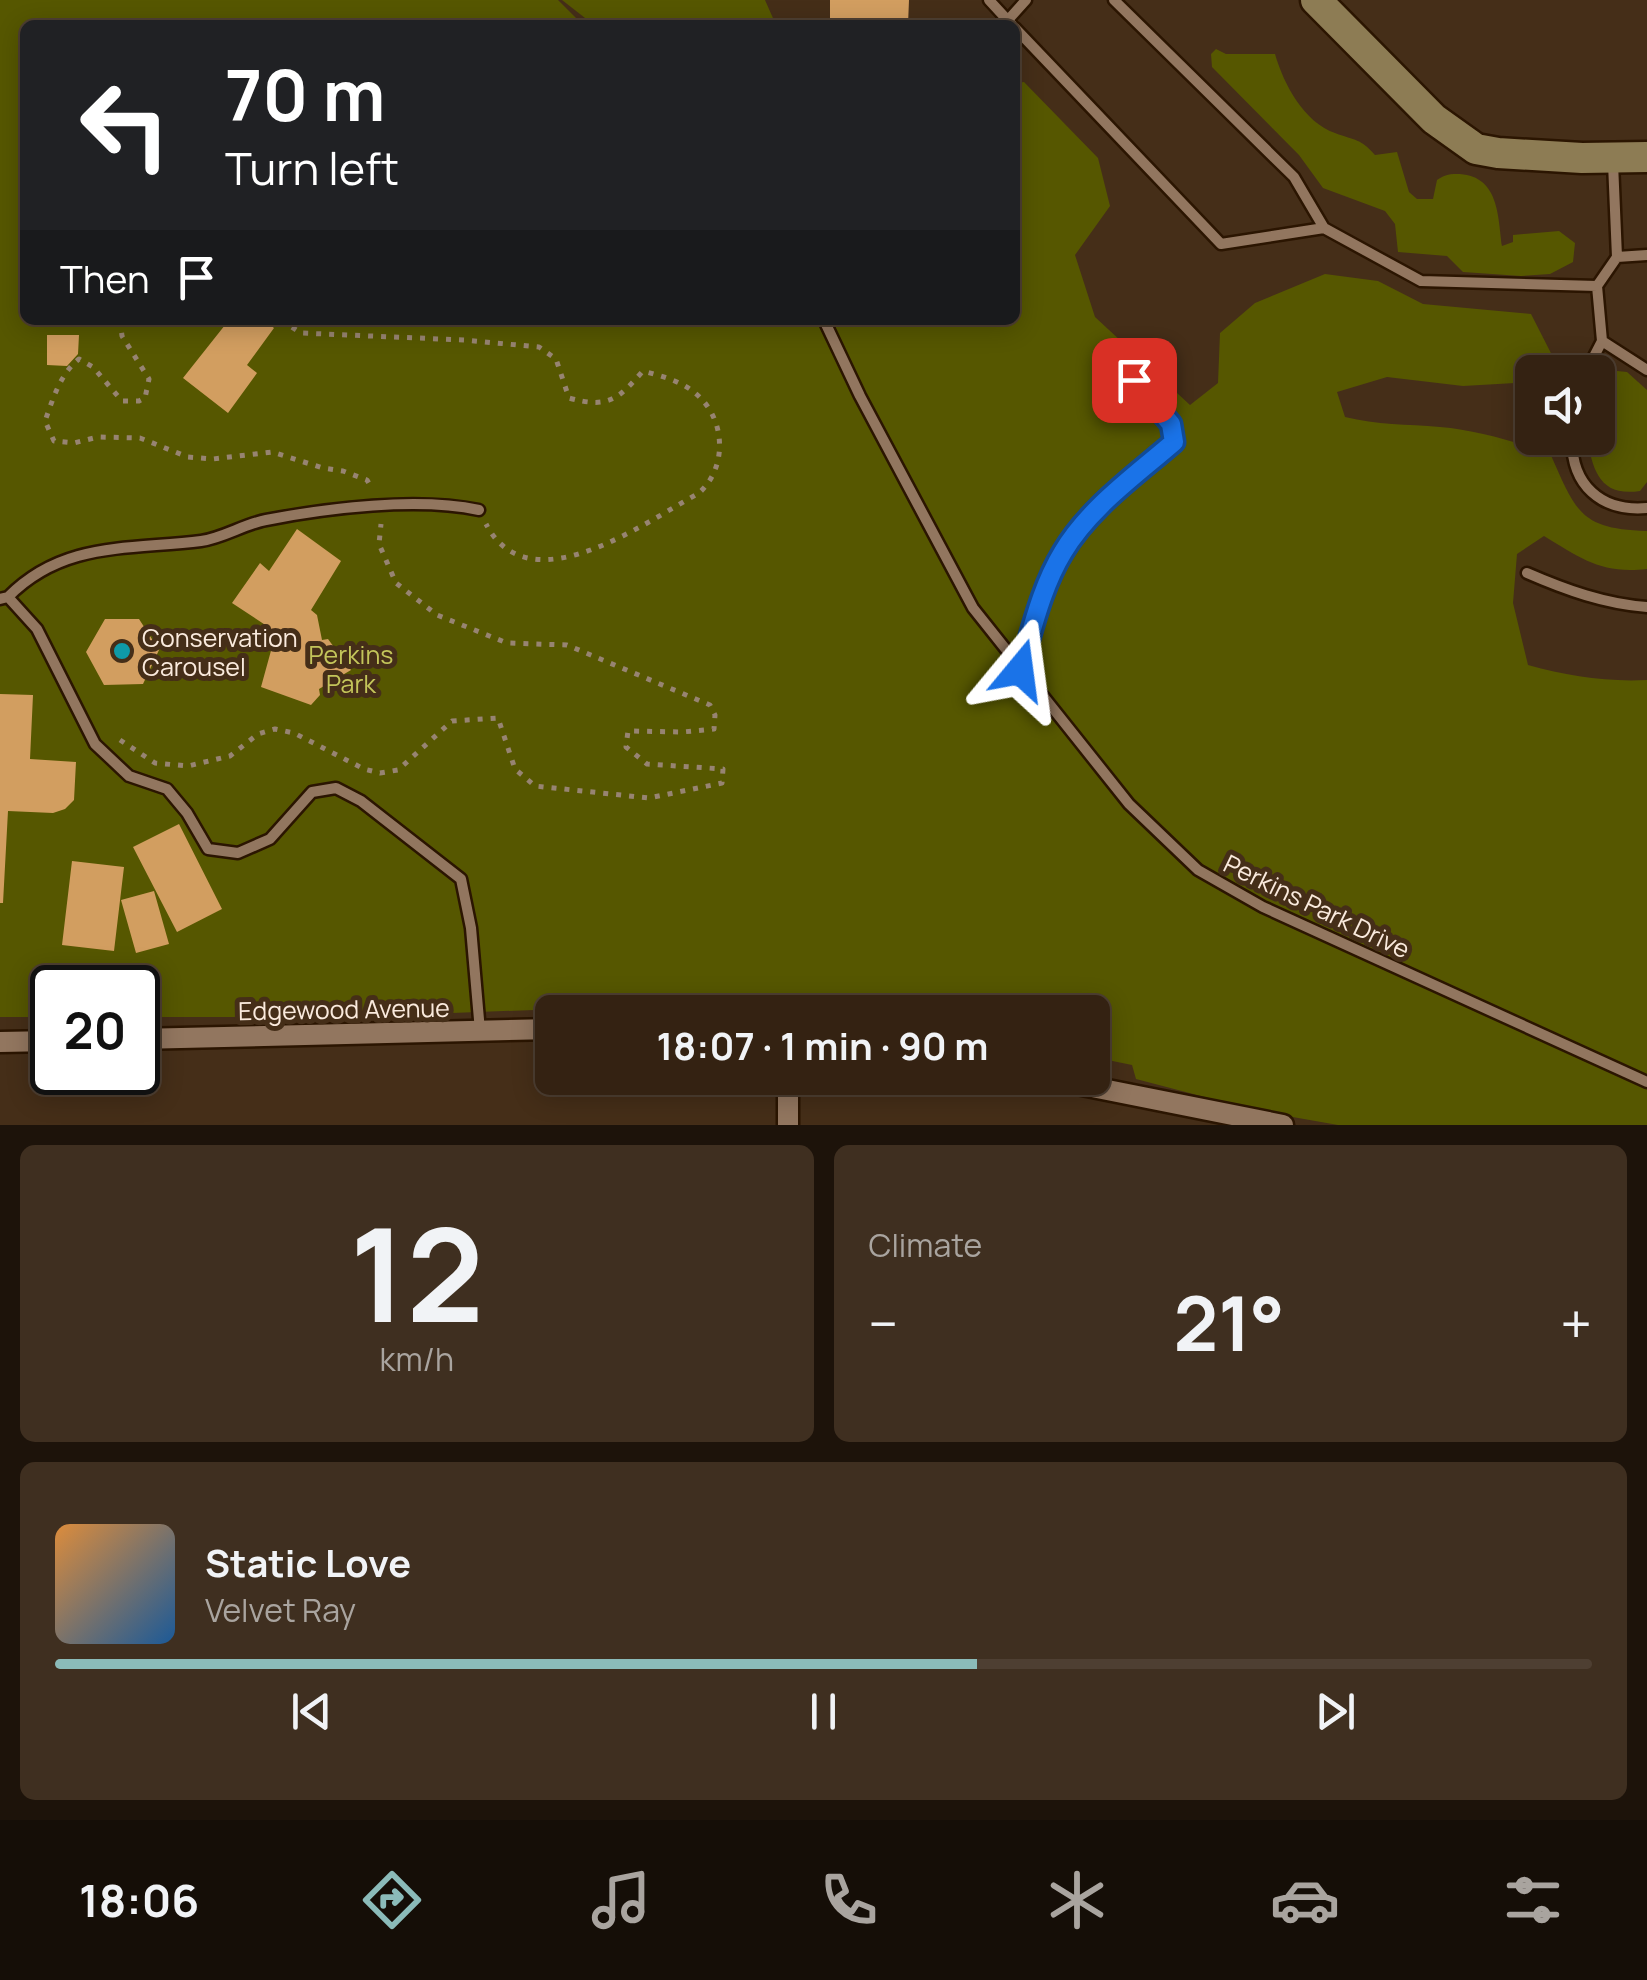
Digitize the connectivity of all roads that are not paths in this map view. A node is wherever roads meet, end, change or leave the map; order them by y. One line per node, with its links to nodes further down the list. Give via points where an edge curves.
1 (988, 0): 4 (lane)
2 (1114, 0): 8 (lane, via 1294,177)
3 (1316, 0): 6 (street, via 1434,119 1476,149)
4 (1008, 20)
5 (1020, 32): 8 (lane, via 1221,244)
6 (1612, 157): 7 (street); 10 (lane)
7 (1647, 157)
8 (1324, 228): 11 (lane, via 1421,280)
9 (1647, 255): 10 (lane)
10 (1617, 256): 11 (lane)
11 (1597, 286): 13 (lane)
12 (827, 325): 23 (lane, Perkins Park Drive, via 948,566)
13 (1602, 341): 14 (lane); 16 (lane)
14 (1595, 355)
15 (1114, 359): 23 (lane, via 1171,424 1174,442 1101,505 1063,551)
16 (1647, 370)
17 (1574, 455): 18 (lane, via 1584,484 1602,502)
18 (1647, 508)
19 (479, 510): 21 (lane, via 448,503 383,506 264,520 204,541 149,543 54,561)
20 (1527, 572): 22 (lane, via 1622,606)
21 (4, 598): 25 (lane, via 36,629 95,744 128,776 167,790 208,849 238,854 270,838 312,792 336,788 462,879)
22 (1647, 607)
23 (1020, 670): 29 (lane, Perkins Park Drive, via 1129,804 1220,884)
24 (535, 1029): 25 (street, Edgewood Avenue)
25 (480, 1031): 26 (street, Edgewood Avenue)
26 (160, 1038)
27 (30, 1041): 28 (street)
28 (0, 1042)
29 (1647, 1082)
30 (1110, 1091): 33 (street)
31 (788, 1095): 32 (street)
32 (788, 1125)
33 (1283, 1125)

